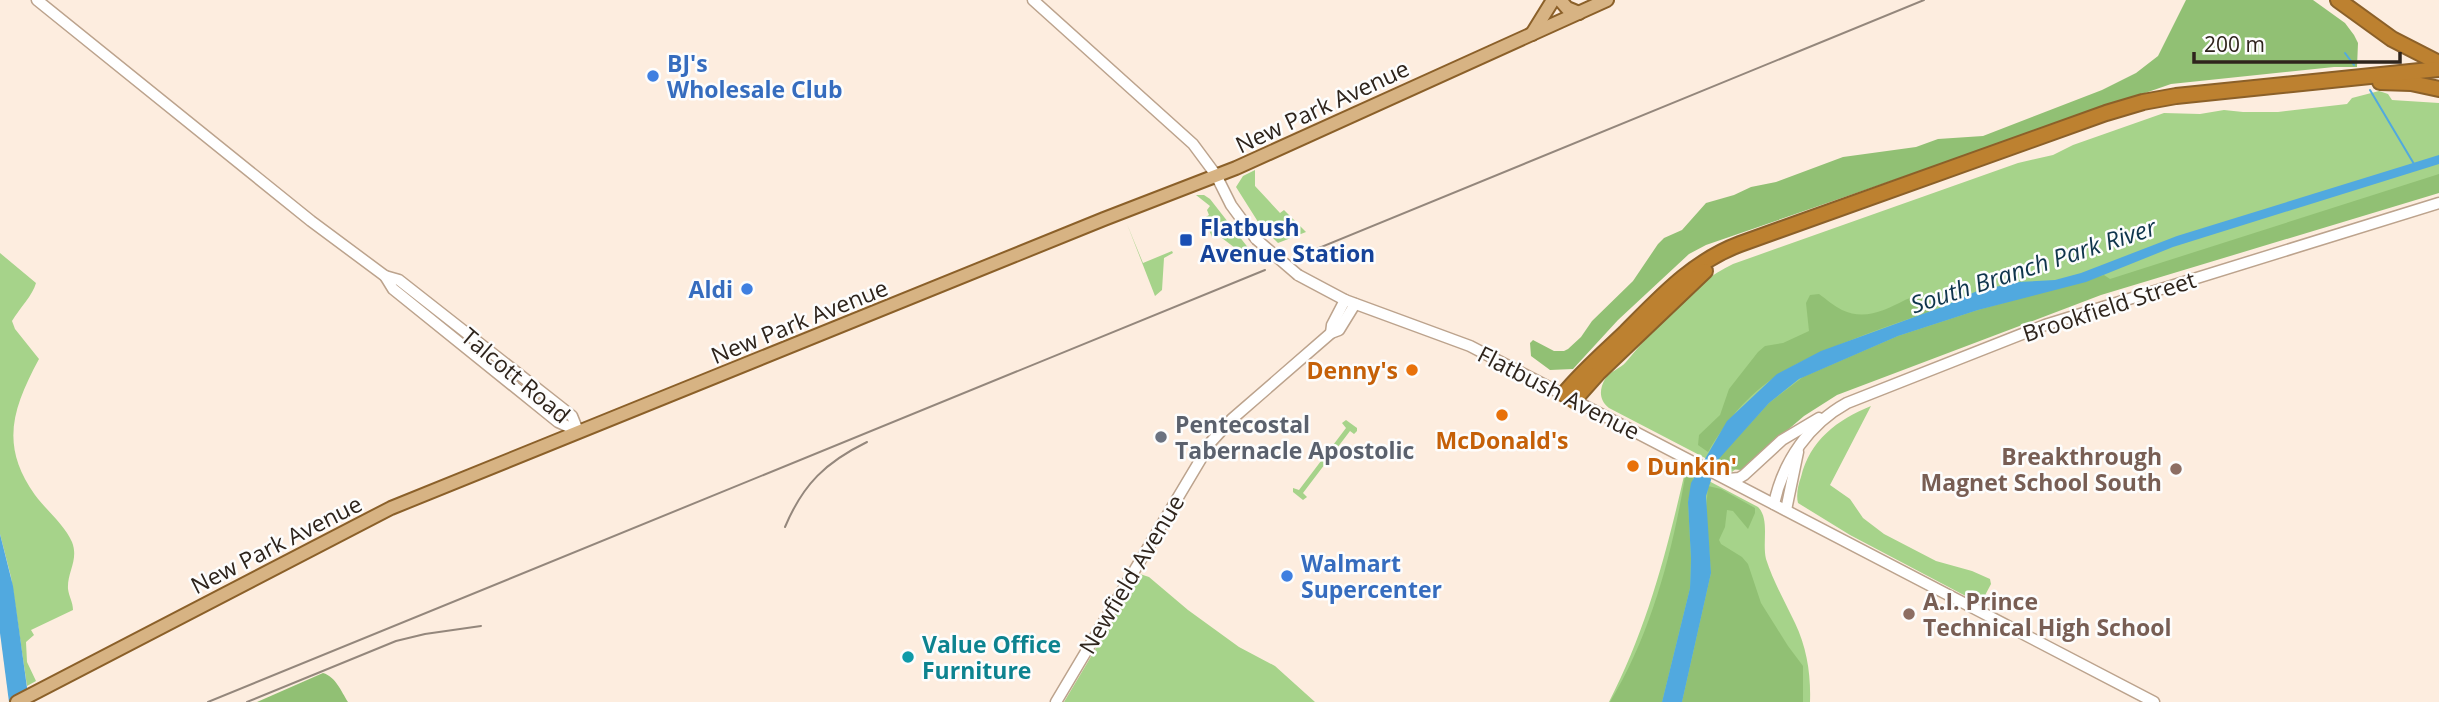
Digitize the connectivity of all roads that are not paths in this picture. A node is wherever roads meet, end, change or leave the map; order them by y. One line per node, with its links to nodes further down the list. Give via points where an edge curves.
1 (37, 0): 14 (street, Talcott Road)
2 (1033, 0): 12 (street, Flatbush Avenue, via 1193,144)
3 (1552, 0): 8 (main road)
4 (1560, 0): 7 (main road)
5 (1607, 0): 7 (main road, New Park Avenue)
6 (2338, 0): 9 (highway, via 2392,39)
7 (1579, 13): 8 (main road, New Park Avenue)
8 (1532, 34): 12 (main road, New Park Avenue)
9 (2439, 64)
10 (2439, 69): 20 (highway, via 2143,102 1735,246 1681,279 1587,369)
11 (2439, 89): 20 (highway, via 2372,82 2164,105 1998,159 1714,265)
12 (1216, 175): 16 (street, Flatbush Avenue, bridge, via 1256,239 1298,275); 22 (main road, New Park Avenue)
13 (2439, 203): 21 (street, Brookfield Street, via 2045,325)
14 (385, 276): 15 (street, Talcott Road, via 400,280); 17 (street, Talcott Road, via 393,289)
15 (429, 302): 17 (street); 18 (street, Talcott Road)
16 (1350, 302): 20 (street, Flatbush Avenue, via 1470,346); 28 (street, Newfield Avenue, via 1331,333 1211,442)
17 (422, 312): 19 (street, Talcott Road)
18 (492, 353): 19 (street); 22 (street, Talcott Road, via 572,416)
19 (484, 362): 22 (street, Talcott Road, via 558,422)
20 (1569, 397): 24 (street, Flatbush Avenue)
21 (1826, 415): 23 (street, Brookfield Street); 24 (street, via 1782,440 1744,475)
22 (578, 431): 27 (main road, New Park Avenue, via 391,508)
23 (1799, 447): 25 (street, Brookfield Street); 26 (street, Brookfield Street)
24 (1727, 478): 25 (street, Flatbush Avenue)
25 (1774, 503): 26 (street, Flatbush Avenue)
26 (1786, 510): 29 (street, Flatbush Avenue)
27 (23, 699)
28 (1056, 702)
29 (2154, 702)

